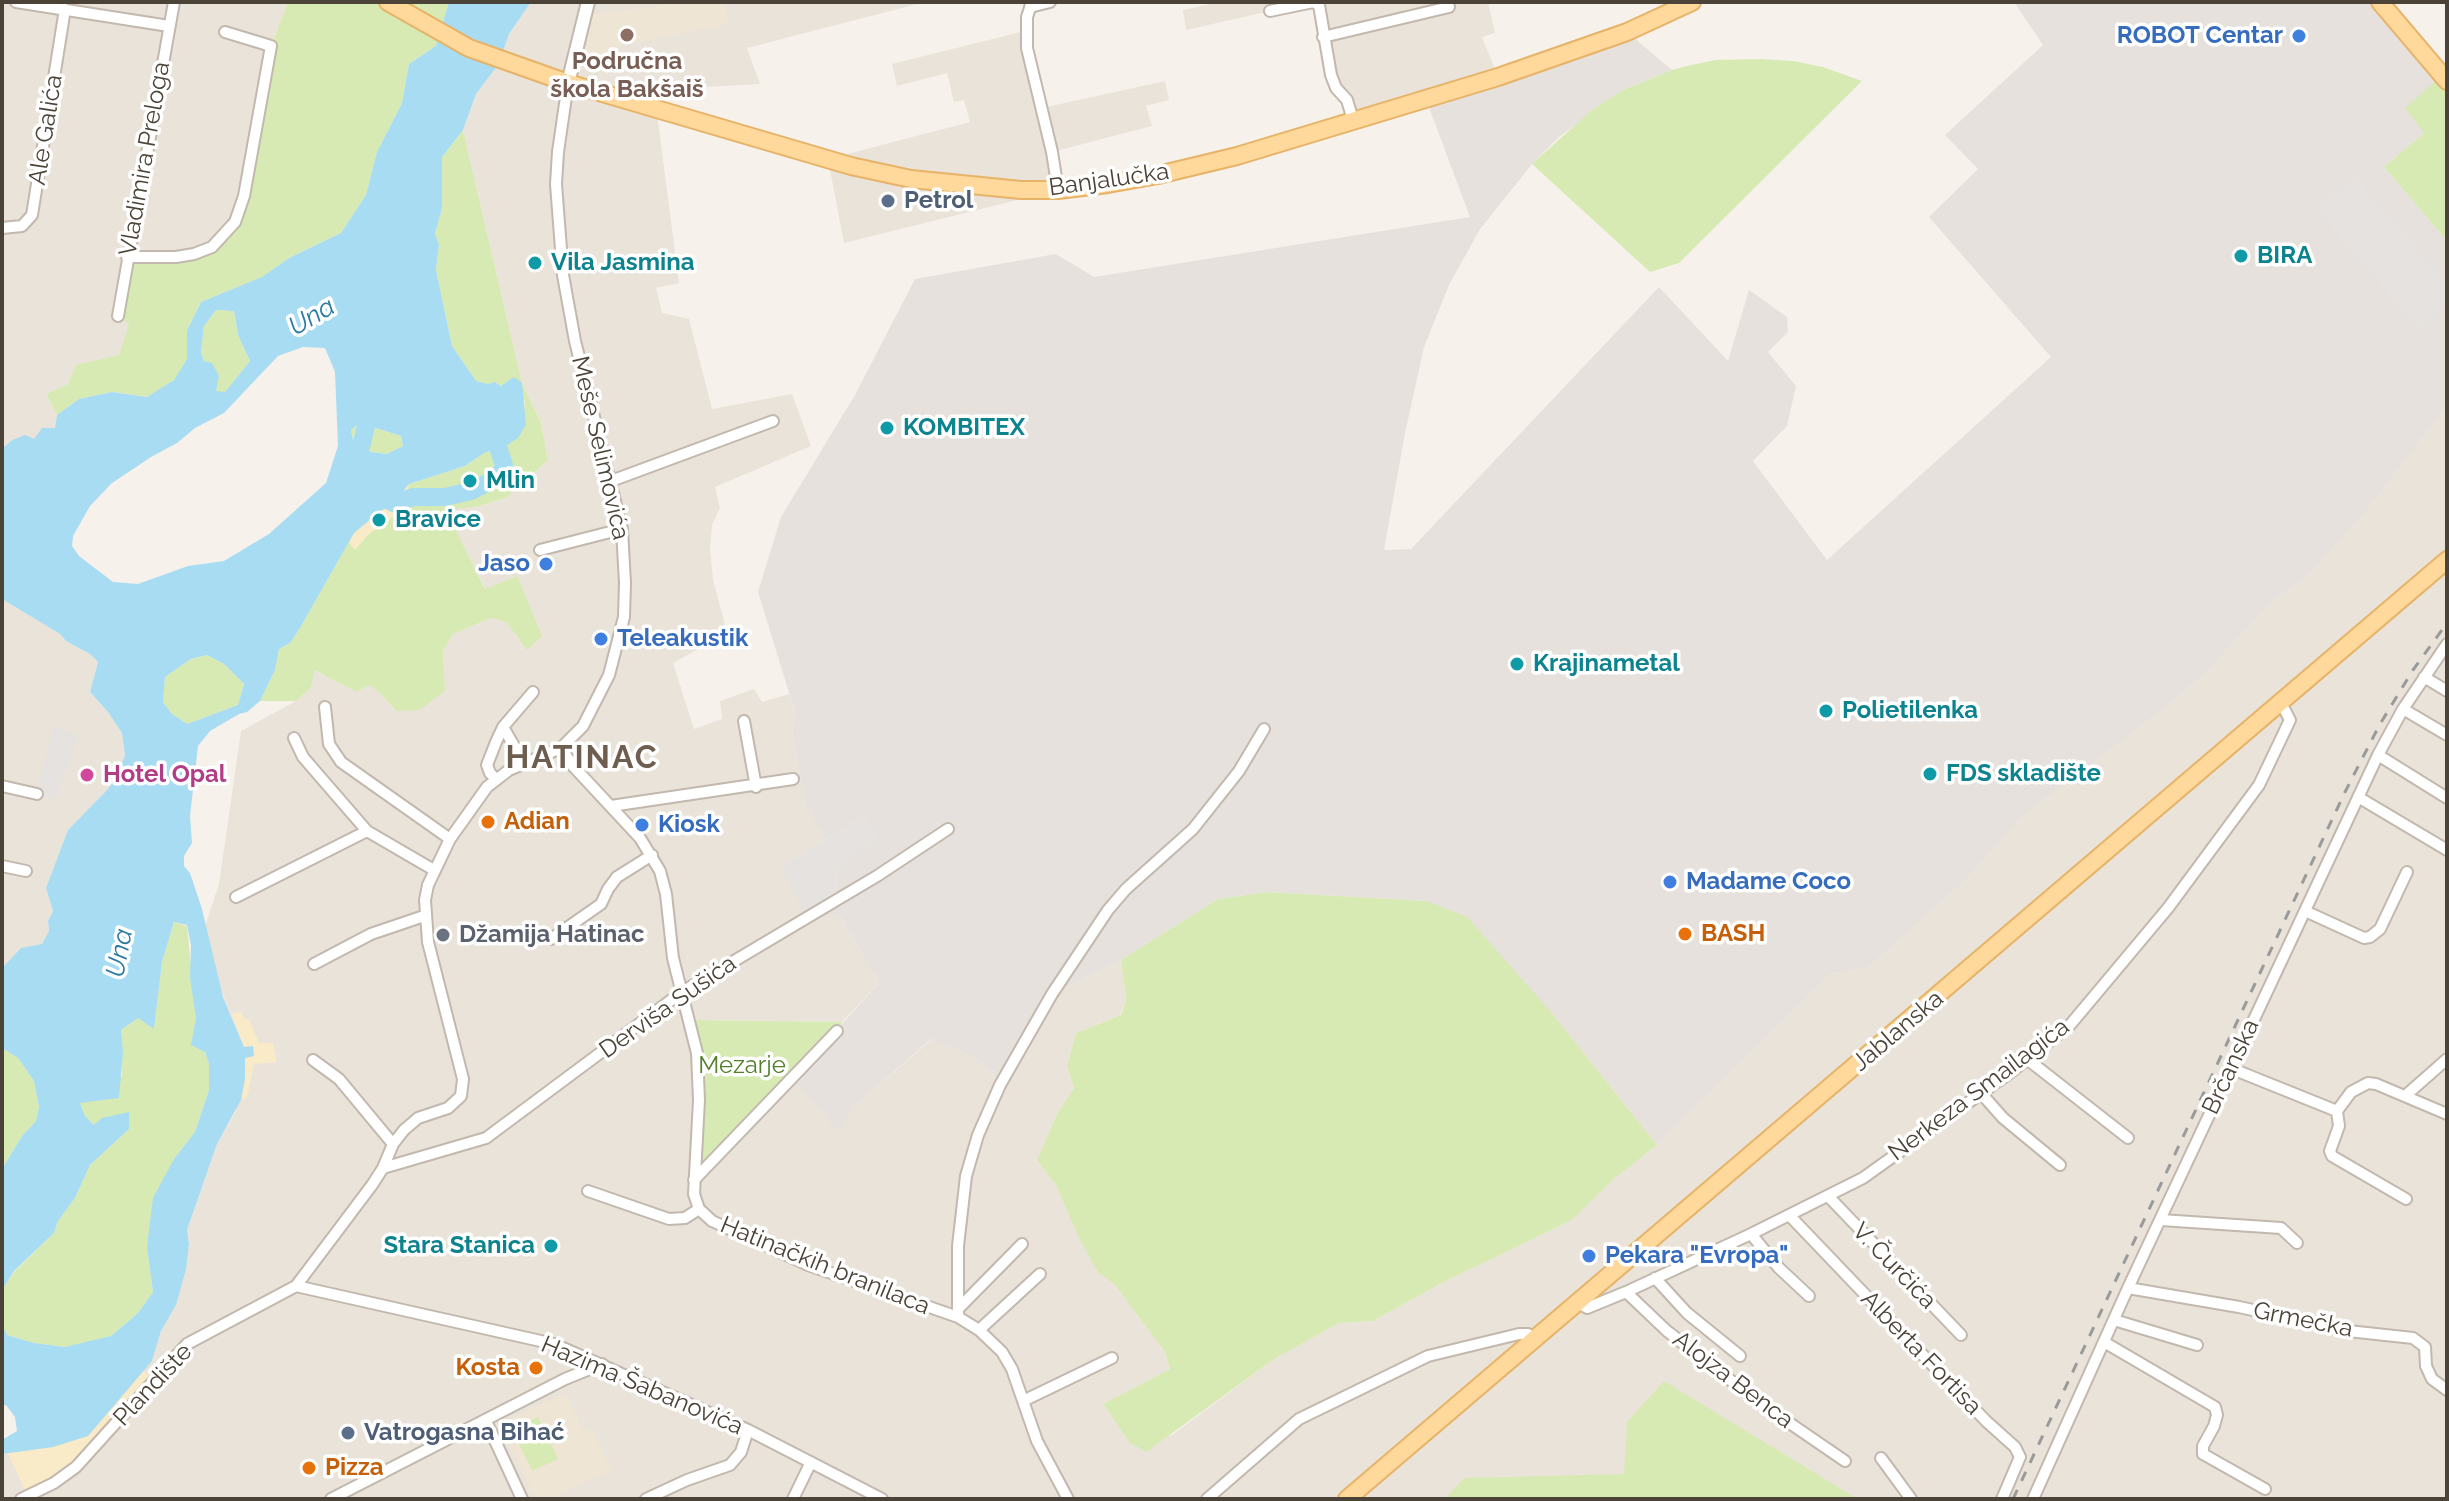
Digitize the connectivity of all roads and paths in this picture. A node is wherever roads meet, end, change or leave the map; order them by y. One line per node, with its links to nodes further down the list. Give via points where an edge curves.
1 (16, 2): 10 (street)
2 (174, 2): 12 (street, Vladimira Preloga)
3 (388, 2): 16 (main road, Banjalučka, via 469,48)
4 (588, 2): 16 (street)
5 (1050, 2): 8 (street)
6 (1692, 2): 17 (main road, Banjalučka, via 1627,32 1498,77)
7 (2380, 2): 15 (main road)
8 (1031, 4): 18 (street, via 1027,48)
9 (1449, 7): 14 (street)
10 (65, 9): 12 (street); 19 (street, Ale Galića, via 32,215 22,226)
11 (1270, 11): 14 (street, via 1317,2)
12 (169, 26): 20 (street, Vladimira Preloga)
13 (225, 32): 20 (street, via 271,46 235,222 212,247 194,254)
14 (1323, 37): 17 (street, via 1331,75)
15 (2447, 81)
16 (568, 83): 18 (main road, Banjalučka, via 881,172 961,186); 23 (street, Meše Selimovića, via 556,184 563,275)
17 (1353, 120): 18 (main road, Banjalučka, via 1158,175)
18 (1058, 190)
19 (2, 228)
20 (127, 257): 21 (street, Vladimira Preloga)
21 (118, 316)
22 (773, 421): 23 (street)
23 (611, 481): 24 (street, Meše Selimovića)
24 (622, 529): 25 (street); 39 (street, Meše Selimovića, via 624,617 617,649 583,726)
25 (540, 550)
26 (2447, 560): 31 (main road, Jablanska)
27 (2447, 644): 28 (street, Brčanska)
28 (2424, 677): 29 (street); 33 (street, Brčanska)
29 (2447, 691)
30 (533, 692): 35 (street)
31 (2281, 703): 66 (street, Nerkeza Smailagića, via 2290,720 2259,785 2168,908 2070,1025); 94 (main road, Jablanska)
32 (325, 707): 52 (street, via 329,744 348,769)
33 (2403, 709): 37 (street); 40 (street, Brčanska)
34 (744, 721): 45 (street)
35 (503, 727): 41 (street); 42 (street, via 488,761)
36 (1264, 729): 95 (street, via 1193,829 1108,910 1004,1076 966,1176)
37 (2447, 735)
38 (294, 738): 51 (street, via 303,757)
39 (561, 748): 41 (street, Meše Selimovića); 49 (street, Hatinačkih branilaca)
40 (2378, 755): 47 (street, Brčanska); 48 (street)
41 (524, 763): 42 (street, Meše Selimovića)
42 (496, 779): 52 (street, Meše Selimovića)
43 (793, 779): 45 (street)
44 (2, 786): 46 (street)
45 (756, 787): 49 (street)
46 (37, 794)
47 (2358, 797): 53 (street); 60 (street, Brčanska)
48 (2447, 798)
49 (611, 806): 54 (street, Hatinačkih branilaca)
50 (948, 829): 64 (street, Derviša Sušića)
51 (367, 831): 56 (street); 59 (street)
52 (450, 839): 56 (street, Meše Selimovića)
53 (2447, 850)
54 (652, 855): 62 (street, via 617,877 601,904); 64 (street, Hatinačkih branilaca, via 666,894)
55 (2, 866): 57 (street)
56 (434, 870): 61 (street, Meše Selimovića)
57 (26, 871)
58 (2407, 872): 60 (street, via 2380,929 2370,937)
59 (236, 897)
60 (2305, 911): 69 (street, Brčanska)
61 (424, 916): 63 (street, via 371,934); 75 (street, Meše Selimovića, via 463,1089 455,1103 418,1118)
62 (551, 939)
63 (314, 964)
64 (682, 992): 77 (street, Derviša Sušića, via 486,1138); 78 (street, Hatinačkih branilaca, via 697,1065)
65 (837, 1031): 78 (street)
66 (2027, 1059): 70 (street, Nerkeza Smailagića); 74 (street)
67 (2447, 1059): 71 (street)
68 (313, 1060): 75 (street, via 339,1079)
69 (2230, 1068): 72 (street); 84 (street, Brčanska)
70 (1980, 1092): 76 (street); 80 (street, Nerkeza Smailagića, via 1863,1178)
71 (2405, 1096): 72 (street, via 2368,1083 2351,1092); 73 (street)
72 (2337, 1111): 81 (street, via 2339,1126 2330,1151 2335,1161)
73 (2447, 1114)
74 (2128, 1138)
75 (393, 1144): 77 (street, Meše Selimovića)
76 (2060, 1165)
77 (383, 1168): 90 (street, Meše Selimovića)
78 (694, 1180): 82 (street, Hatinačkih branilaca)
79 (588, 1191): 82 (street, via 669,1219 685,1218)
80 (1828, 1196): 83 (street, Nerkeza Smailagića); 98 (street, V. Čurčića)
81 (2406, 1199)
82 (699, 1209): 95 (street, Hatinačkih branilaca, via 731,1231 808,1265)
83 (1789, 1215): 85 (street, Nerkeza Smailagića); 123 (street, Alberta Fortisa, via 2019,1452)
84 (2161, 1220): 86 (street, via 2281,1228); 91 (street, Brčanska)
85 (1751, 1234): 89 (street, Nerkeza Smailagića); 93 (street)
86 (2297, 1243)
87 (1022, 1244): 95 (street)
88 (1040, 1274): 97 (street)
89 (1655, 1278): 92 (street, Nerkeza Smailagića); 102 (street, via 1687,1313)
90 (296, 1286): 104 (street, Hazima Šabanovića, via 554,1344); 113 (street, Plandište, via 187,1344 76,1467)
91 (2128, 1288): 96 (street, Brčanska); 105 (street, Grmečka, via 2348,1331 2413,1338 2425,1347 2432,1379)
92 (1626, 1292): 94 (street, Nerkeza Smailagića, via 1587,1308); 110 (street, Alojza Benca, via 1756,1400)
93 (1809, 1296)
94 (1578, 1303): 99 (main road, Jablanska)
95 (958, 1313): 97 (street, Hatinačkih branilaca)
96 (2114, 1320): 100 (street, Brčanska); 101 (street)
97 (979, 1330): 106 (street, Hatinačkih branilaca, via 1002,1352)
98 (1961, 1335)
99 (1536, 1339): 120 (street, via 1519,1334 1428,1356 1299,1419); 121 (main road, Jablanska)
100 (2104, 1342): 112 (street, via 2215,1407 2203,1454); 124 (street, Brčanska)
101 (2197, 1345)
102 (1740, 1356)
103 (1112, 1358): 106 (street)
104 (602, 1364): 107 (street); 108 (street, Hazima Šabanovića)
105 (2447, 1390)
106 (1023, 1401): 119 (street, Hatinačkih branilaca, via 1049,1468)
107 (486, 1421): 114 (street); 115 (street)
108 (748, 1430): 111 (street, Hazima Šabanovića); 116 (street, via 730,1465)
109 (1881, 1458): 122 (street)
110 (1845, 1461)
111 (811, 1462): 117 (street); 118 (street, Hazima Šabanovića)
112 (2265, 1489)
113 (21, 1499)
114 (331, 1499)
115 (522, 1499)
116 (646, 1499)
117 (793, 1499)
118 (882, 1499)
119 (1068, 1499)
120 (1207, 1499)
121 (1347, 1499)
122 (1911, 1499)
123 (2002, 1499)
124 (2033, 1499)

